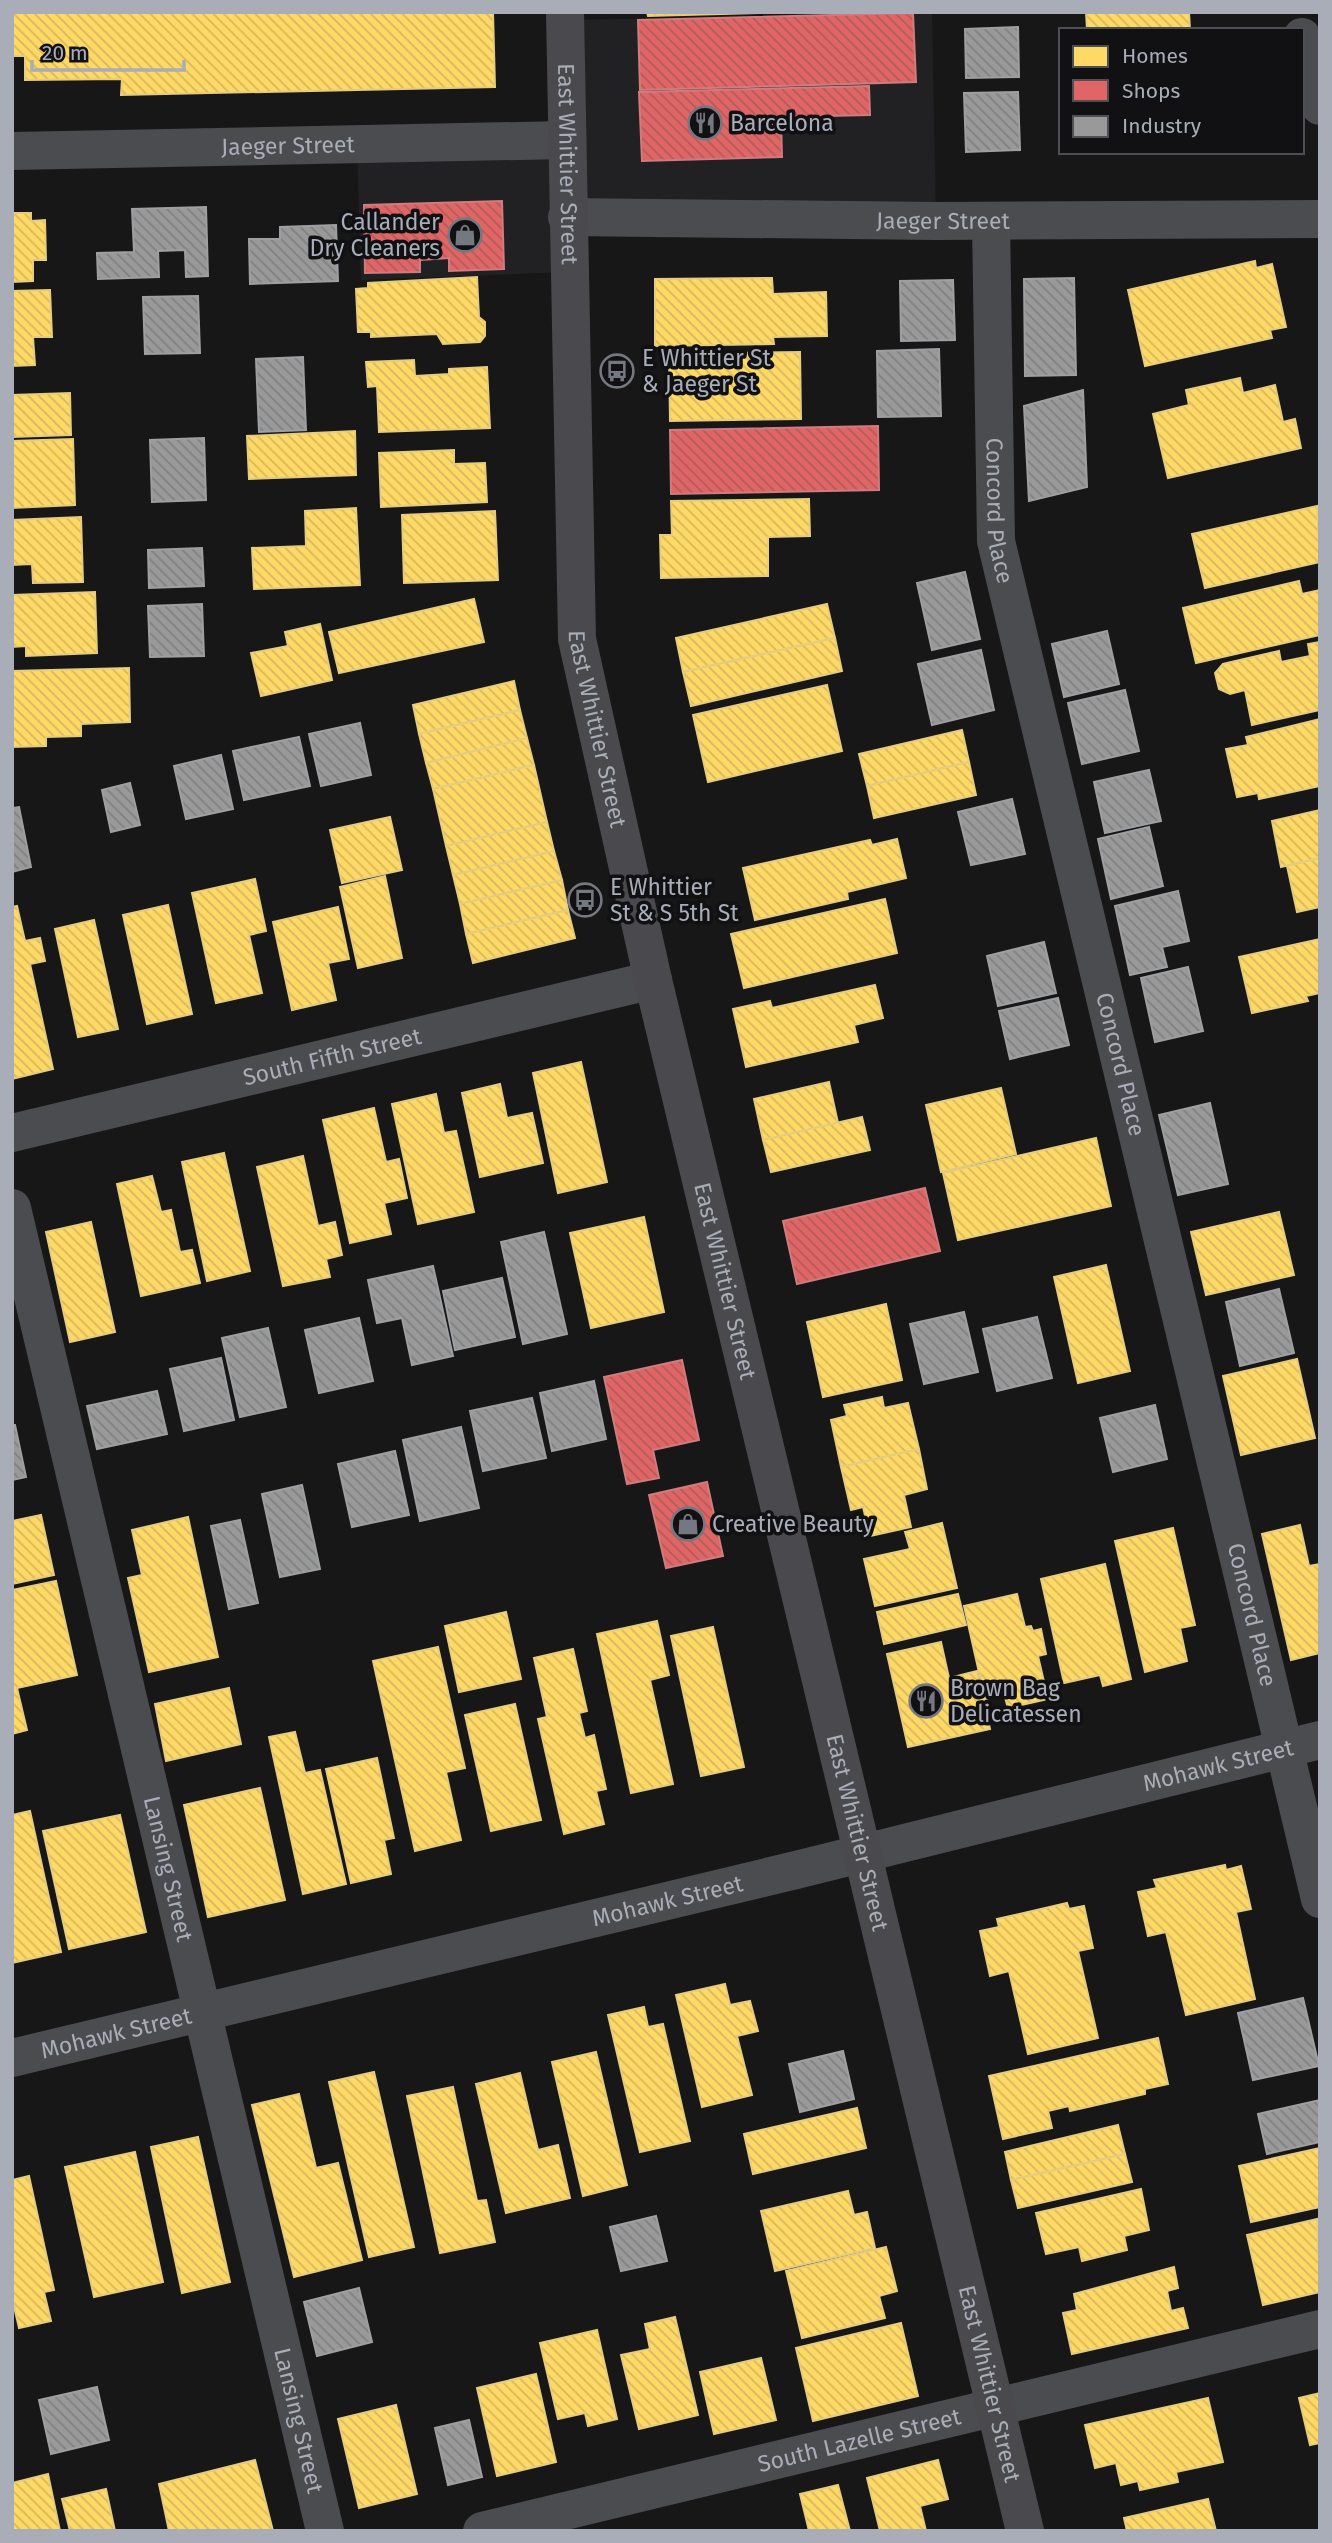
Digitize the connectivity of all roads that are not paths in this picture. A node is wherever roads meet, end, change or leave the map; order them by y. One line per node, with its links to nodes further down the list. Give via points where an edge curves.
1 (565, 12): 4 (street, East Whittier Street)
2 (1304, 45): 3 (street)
3 (1320, 106)
4 (566, 140): 5 (street, Jaeger Street); 6 (street, East Whittier Street)
5 (12, 151)
6 (567, 217): 8 (street, Jaeger Street); 9 (street, East Whittier Street, via 577,639)
7 (1320, 219): 8 (street, Jaeger Street)
8 (990, 221): 13 (street, Concord Place, via 996,541)
9 (653, 981): 10 (street, South Fifth Street); 14 (street, East Whittier Street)
10 (12, 1133)
11 (12, 1208): 16 (street, Lansing Street)
12 (1320, 1740): 13 (street, Mohawk Street)
13 (1283, 1749): 14 (street, Mohawk Street); 15 (street, Concord Place)
14 (863, 1854): 16 (street, Mohawk Street); 19 (street, East Whittier Street)
15 (1320, 1899)
16 (202, 2011): 17 (street, Mohawk Street); 20 (street, Lansing Street)
17 (12, 2058)
18 (1320, 2329): 19 (street, South Lazelle Street)
19 (996, 2409): 21 (street, South Lazelle Street); 22 (street, East Whittier Street)
20 (325, 2531)
21 (482, 2531)
22 (1025, 2531)

